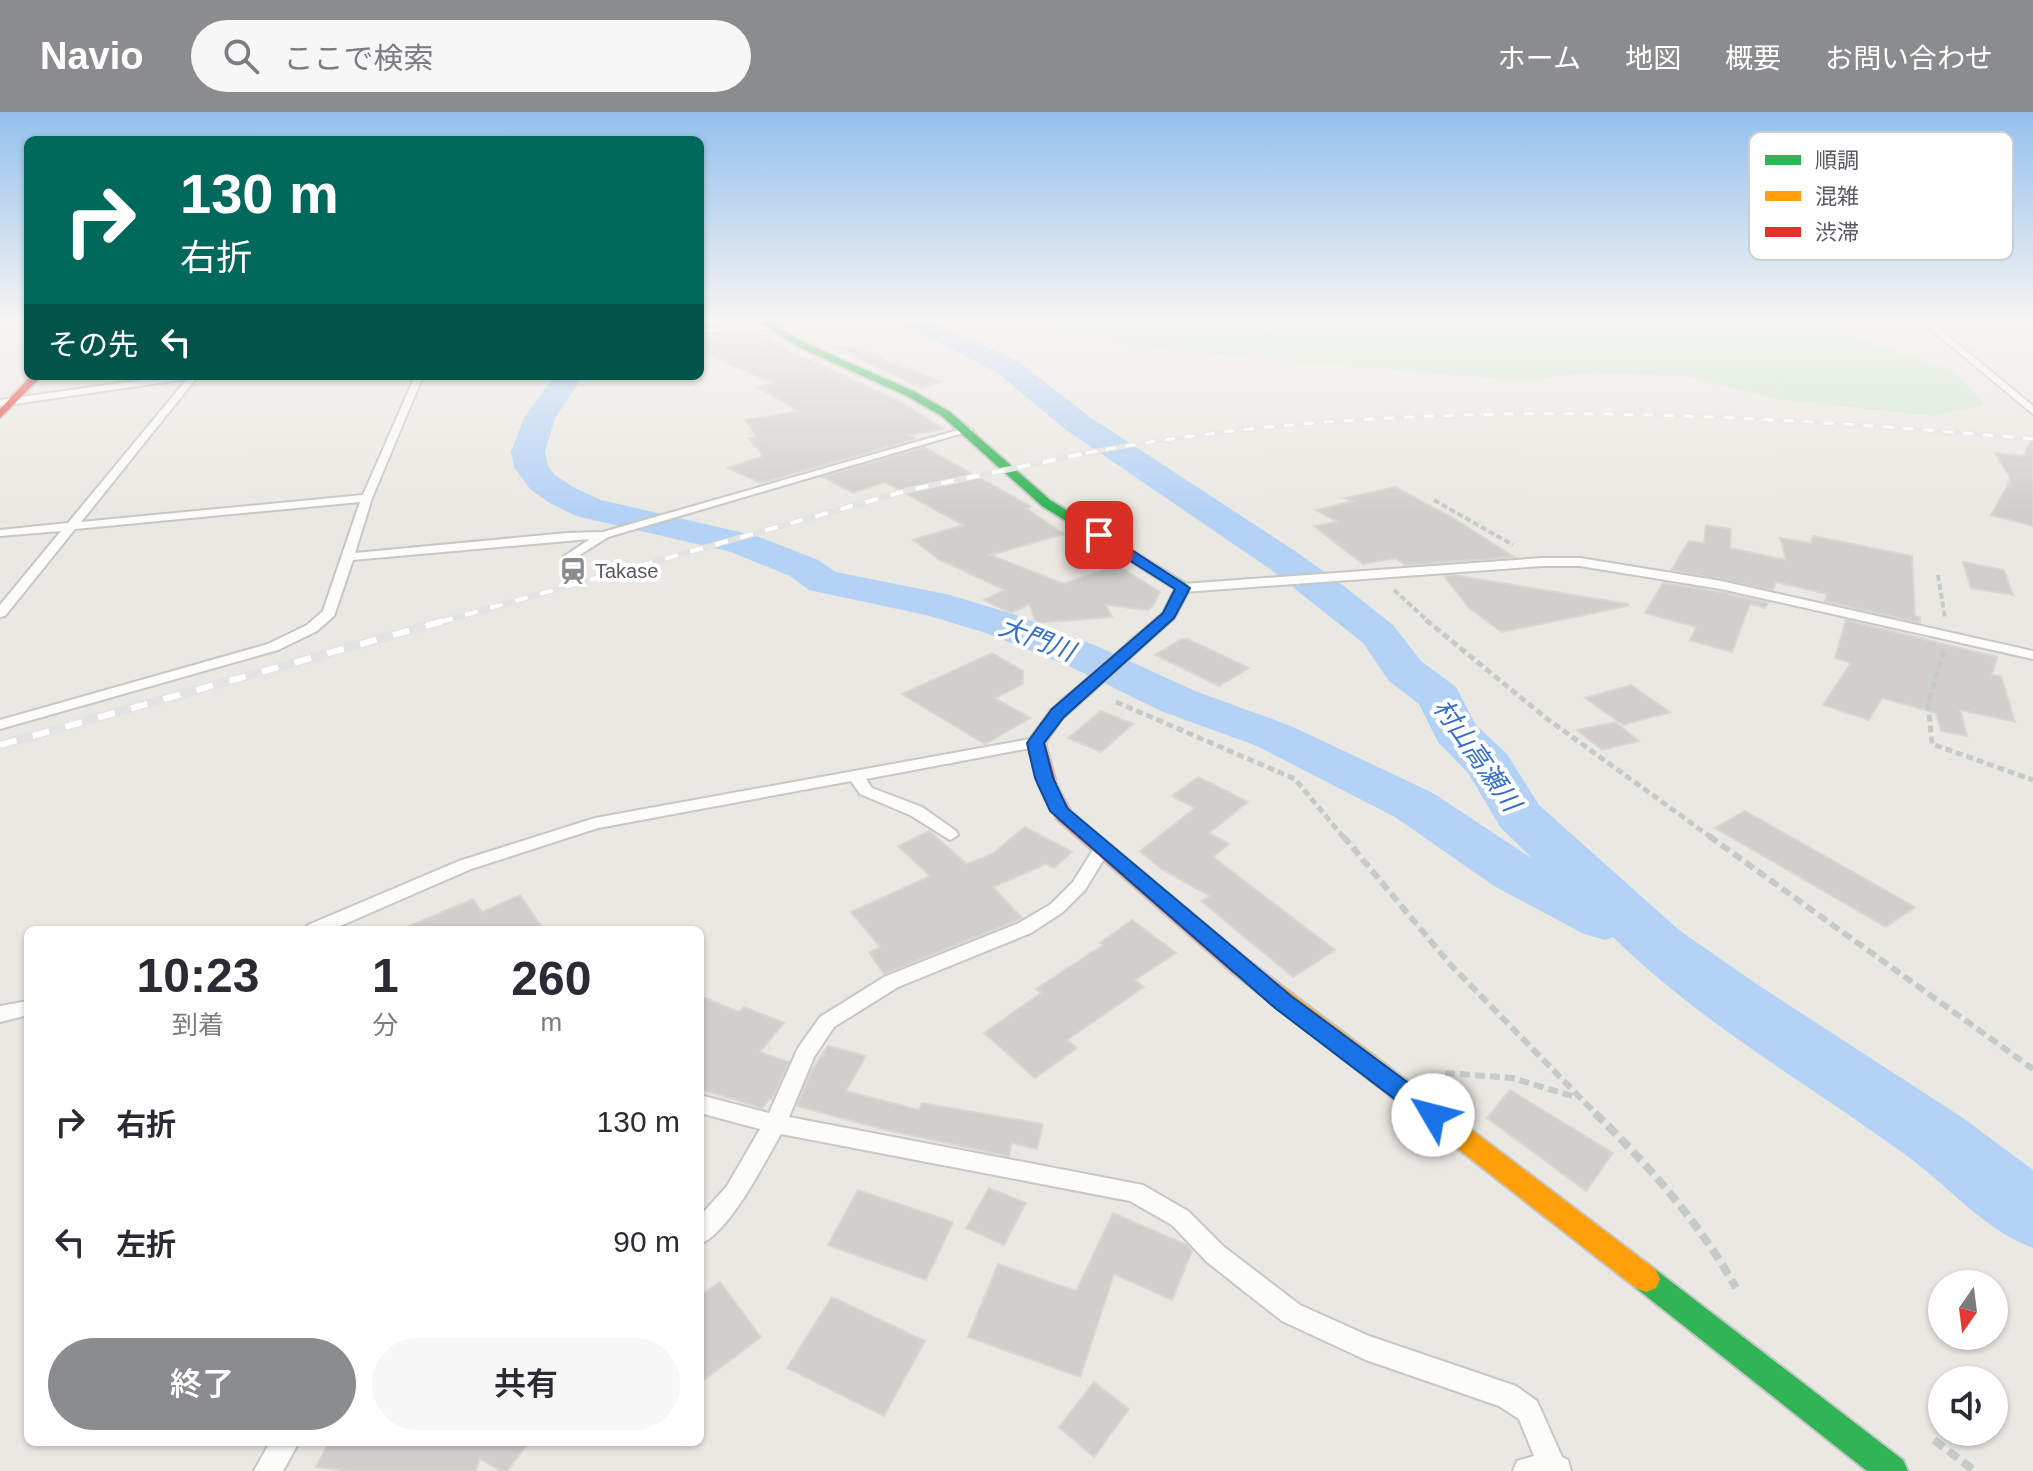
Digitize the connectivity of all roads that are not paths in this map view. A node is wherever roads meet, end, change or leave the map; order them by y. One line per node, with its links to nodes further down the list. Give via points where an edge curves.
1 (27, 384): 7 (street)
2 (132, 384): 7 (lane)
3 (185, 384): 12 (lane)
4 (415, 384): 11 (lane)
5 (888, 384): 10 (street, via 930,403)
6 (2001, 384): 8 (lane)
7 (7, 402): 9 (street)
8 (2033, 411)
9 (0, 415)
10 (968, 430): 14 (lane); 17 (street, via 1054,509)
11 (367, 498): 12 (lane); 15 (lane)
12 (70, 527): 13 (lane); 18 (lane)
13 (0, 533)
14 (604, 535): 15 (lane); 16 (lane, via 569,557)
15 (347, 557): 20 (lane, via 329,613 273,647)
16 (574, 559)
17 (1183, 588): 19 (lane, via 1580,562 1721,585); 21 (street, via 1169,615 1058,713)
18 (0, 613)
19 (2033, 655)
20 (0, 725)
21 (1036, 743): 22 (lane); 24 (street, via 1044,778 1060,811)
22 (855, 775): 23 (lane, via 866,791 916,811); 25 (lane, via 595,823 465,865)
23 (950, 835)
24 (1102, 849): 29 (lane, via 1079,886 1057,908 1025,928 891,982 827,1022 805,1054); 34 (street, via 1283,1002)
25 (330, 926)
26 (24, 1009): 27 (lane)
27 (0, 1014)
28 (704, 1105): 29 (lane)
29 (775, 1124): 30 (lane, via 735,1193); 32 (lane, via 1135,1192 1180,1218 1215,1254 1291,1313 1366,1347 1507,1395 1528,1410)
30 (704, 1228)
31 (283, 1446): 33 (lane)
32 (1546, 1470)
33 (268, 1471)
34 (1892, 1471)

